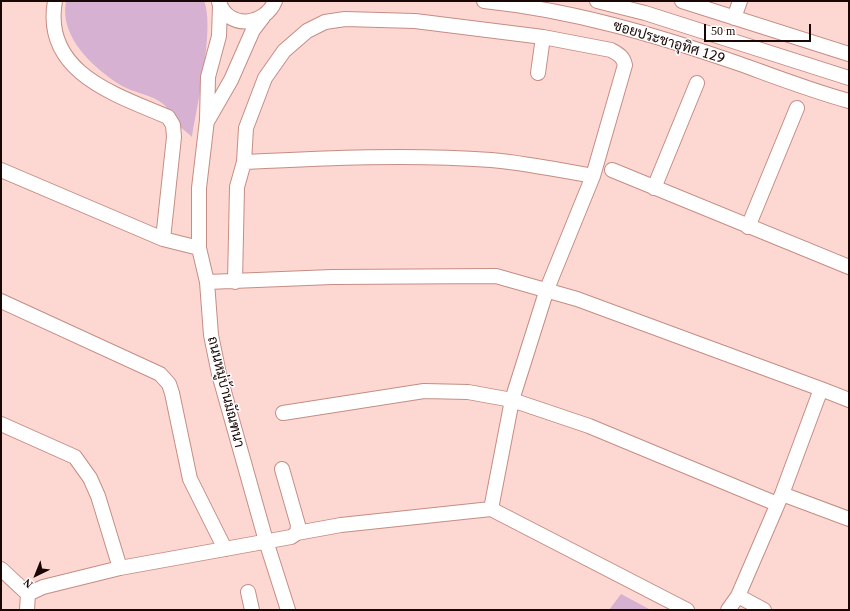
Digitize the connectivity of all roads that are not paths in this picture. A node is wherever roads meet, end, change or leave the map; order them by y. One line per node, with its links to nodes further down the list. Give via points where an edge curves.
1 (55, 1): 26 (street, via 54,30 60,47 76,68 115,95 168,117 173,125 174,137)
2 (286, 1): 8 (street)
3 (484, 1): 13 (street, ซอยประชาอุทิศ 129, via 603,21)
4 (597, 1): 11 (street, ซอยประชาอุทิศ 129, via 645,13)
5 (682, 1): 9 (street)
6 (740, 1): 9 (street)
7 (220, 3): 8 (street, via 226,13 244,22 254,21); 19 (street, ถนนหมู่บ้านมัณฑนา, via 219,36 208,77)
8 (269, 10): 19 (street, ถนนหมู่บ้านมัณฑนา, via 253,30 231,80)
9 (734, 18): 12 (street)
10 (543, 37): 14 (street); 20 (street, via 415,21 345,19 325,22 307,31 284,50 265,78 246,128); 23 (street, via 611,50 624,59 625,65)
11 (744, 45): 13 (street); 15 (street, ซอยประชาอุทิศ 129)
12 (849, 54)
13 (739, 64): 17 (street, ซอยประชาอุทิศ 129, via 804,88)
14 (538, 73)
15 (849, 78)
16 (697, 83): 24 (street)
17 (849, 101)
18 (798, 108): 25 (street)
19 (207, 120): 27 (street, ถนนหมู่บ้านมัณฑนา, via 199,188)
20 (244, 162): 23 (street, via 359,156 439,158 518,163); 30 (street, via 238,187)
21 (1, 170): 26 (street)
22 (612, 170): 24 (street)
23 (594, 176): 31 (street)
24 (654, 188): 25 (street)
25 (748, 227): 28 (street)
26 (163, 239): 27 (street)
27 (199, 248): 29 (street, ถนนหมู่บ้านมัณฑนา)
28 (848, 263)
29 (207, 282): 30 (street); 43 (street, ถนนหมู่บ้านมัณฑนา, via 211,335 219,374)
30 (235, 282): 31 (street, via 332,277 496,276)
31 (547, 289): 33 (street); 34 (street)
32 (1, 301): 44 (street, via 160,374 169,384 172,393 190,479)
33 (821, 389): 35 (street); 39 (street)
34 (512, 400): 36 (street, via 468,392 424,391); 39 (street, via 589,426); 40 (street)
35 (849, 400)
36 (282, 413)
37 (1, 424): 45 (street, via 75,457 90,478 98,496)
38 (282, 469): 42 (street, via 298,525)
39 (780, 499): 41 (street); 49 (street)
40 (491, 509): 42 (street, via 341,525); 53 (street)
41 (849, 519)
42 (297, 533): 43 (street, via 291,537)
43 (266, 541): 44 (street); 52 (street, ถนนหมู่บ้านมัณฑนา)
44 (225, 549): 45 (street)
45 (120, 568): 48 (street, via 43,587)
46 (1, 569): 48 (street)
47 (248, 592): 51 (street)
48 (28, 594): 50 (street)
49 (738, 596): 54 (street); 55 (street)
50 (27, 610)
51 (252, 610)
52 (288, 610)
53 (687, 610)
54 (728, 610)
55 (764, 610)

